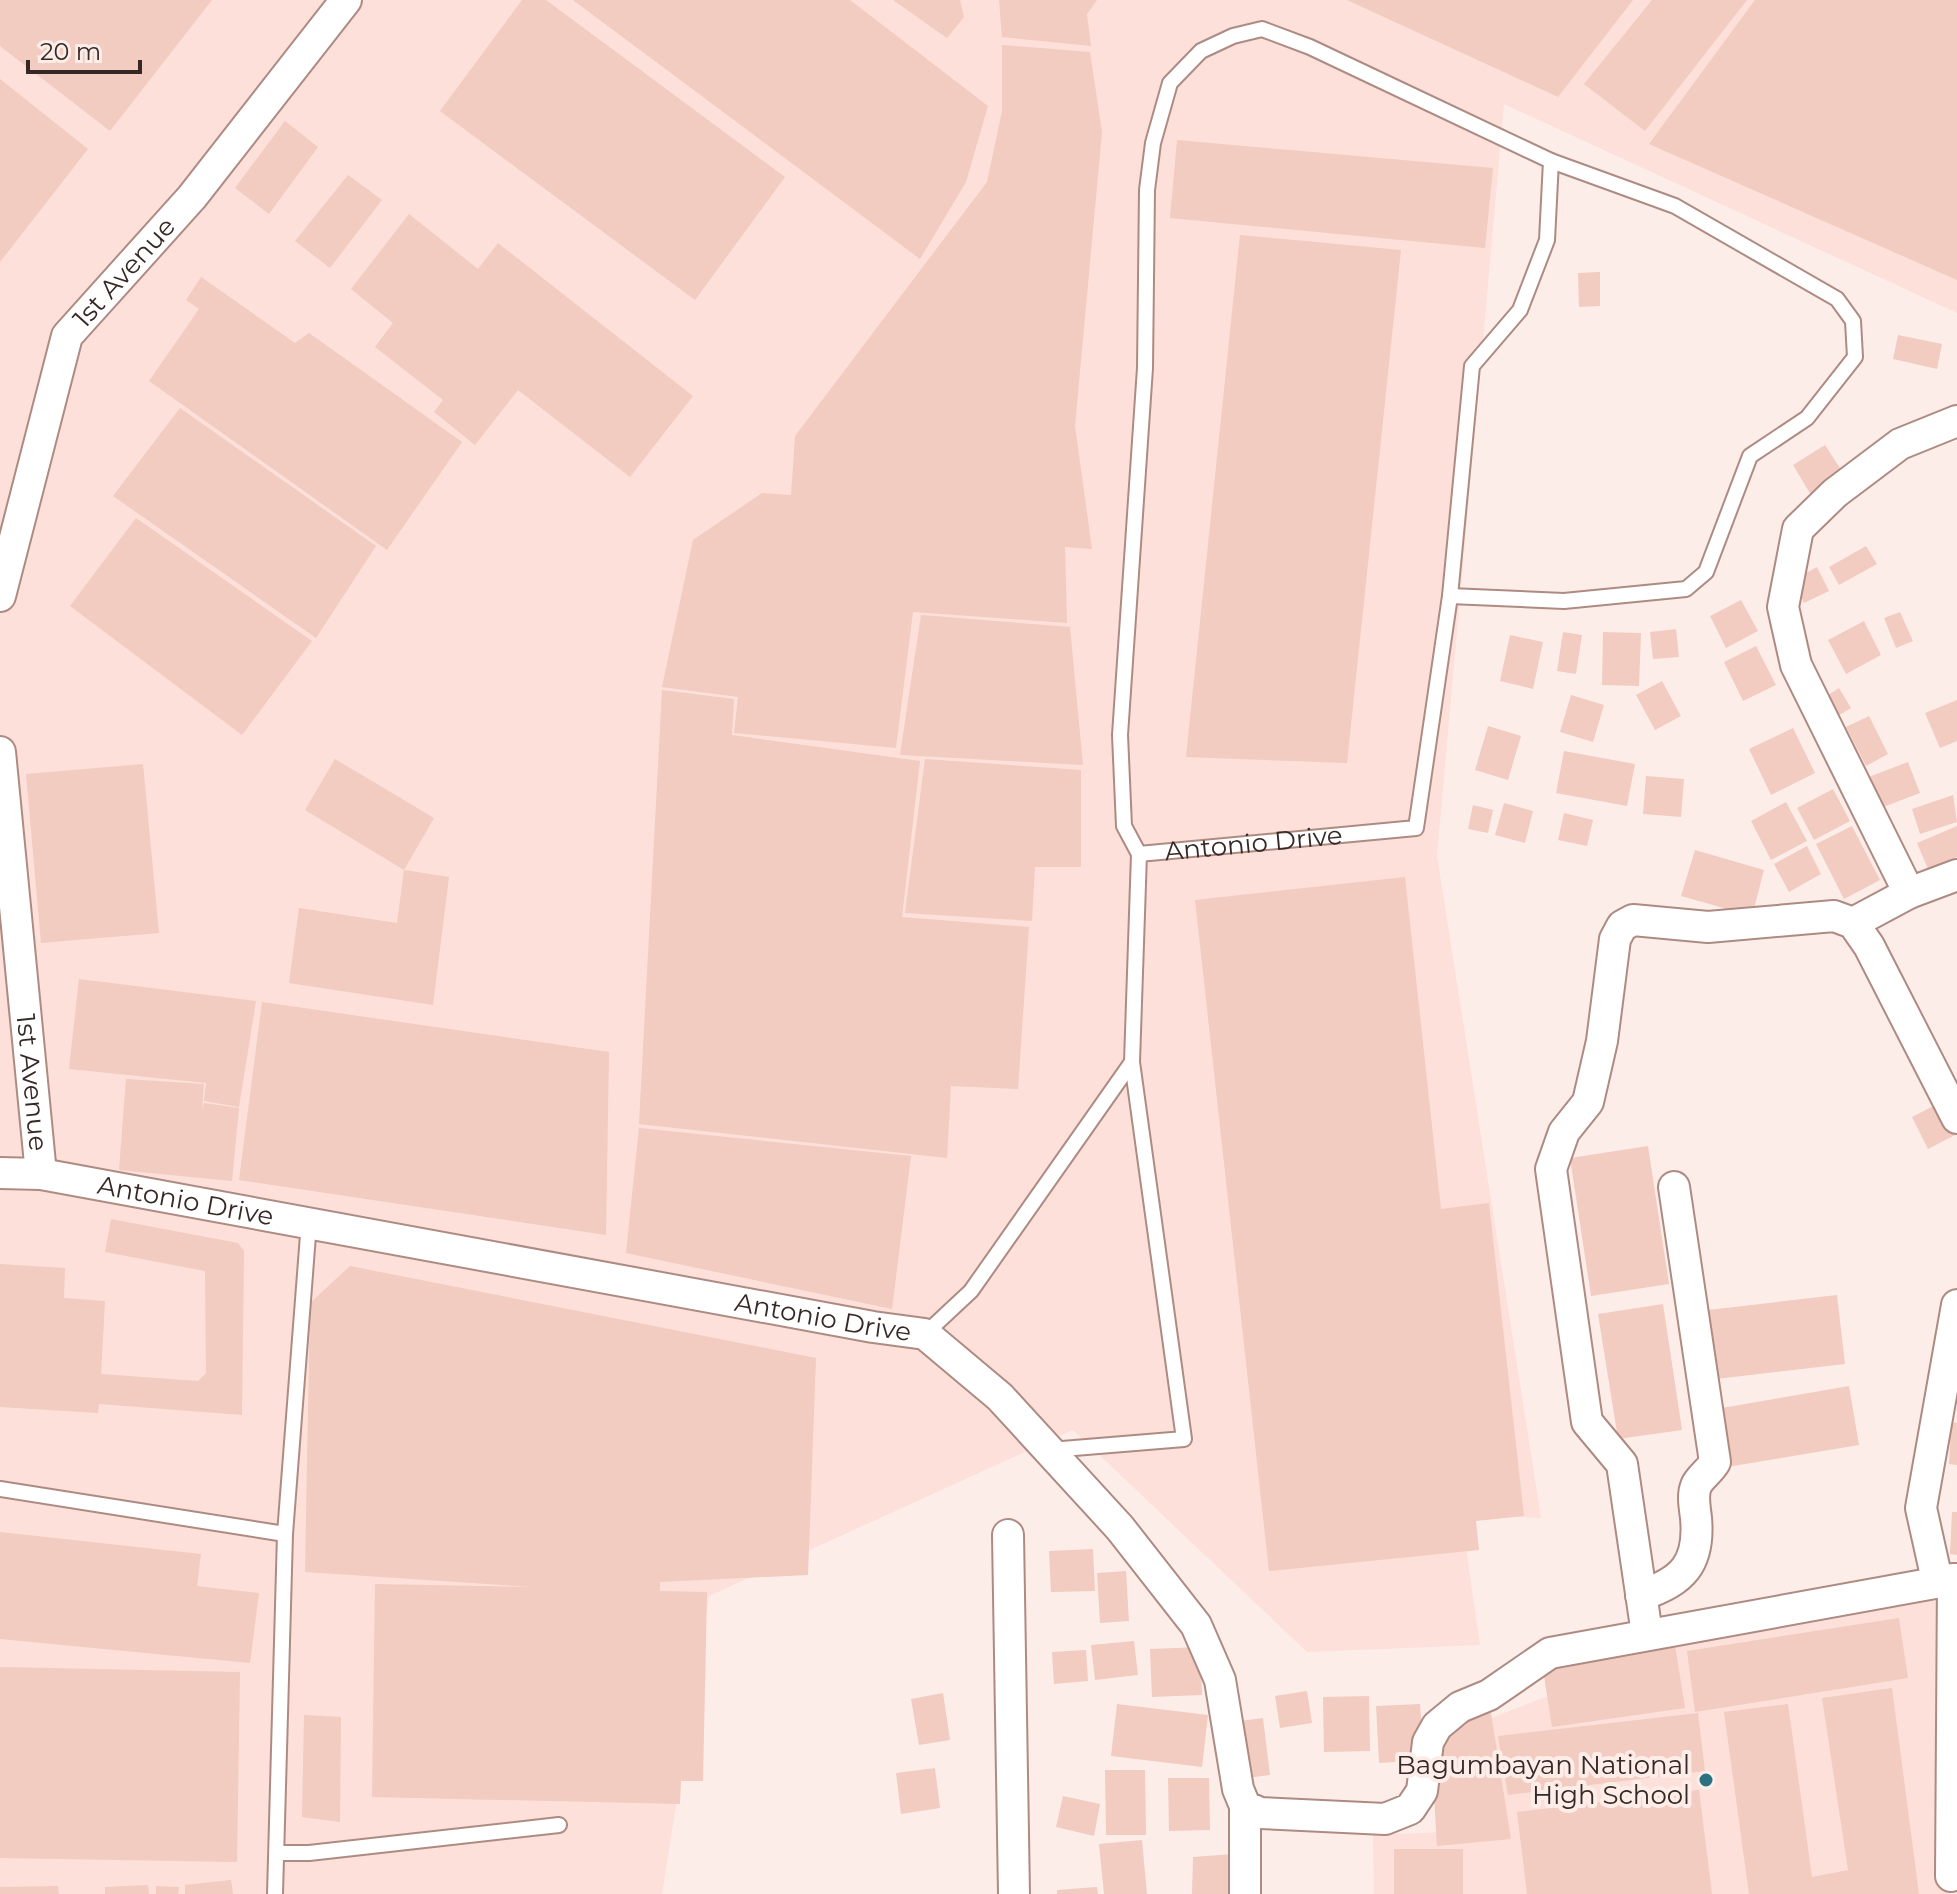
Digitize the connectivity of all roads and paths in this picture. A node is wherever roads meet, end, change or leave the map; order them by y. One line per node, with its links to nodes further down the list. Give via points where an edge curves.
1 (346, 0): 4 (street, 1st Avenue, via 192,197 67,336)
2 (1551, 161): 5 (lane, via 1547,240 1520,310 1472,366); 5 (lane, via 1675,206 1837,299 1853,321 1855,357 1807,418 1750,456 1706,572 1686,589 1564,601); 7 (lane, via 1262,29 1201,51 1170,83 1153,143 1147,190 1145,368 1120,735 1124,826)
3 (1957, 421): 9 (street, via 1900,444 1798,529 1783,607 1796,665)
4 (0, 596)
5 (1450, 596): 7 (lane, Antonio Drive, via 1416,828)
6 (0, 752): 14 (street, 1st Avenue)
7 (1139, 854): 11 (lane, Antonio Drive)
8 (1957, 875): 9 (street)
9 (1909, 893): 10 (street)
10 (1853, 923): 12 (street); 24 (street, via 1834,916 1708,927 1633,920 1615,939 1588,1102 1564,1132 1551,1169 1587,1422 1622,1464)
11 (1132, 1062): 18 (lane, Antonio Drive, via 971,1291); 19 (lane, via 1184,1439)
12 (1957, 1118)
13 (0, 1173): 14 (street, Antonio Drive)
14 (41, 1174): 16 (street, Antonio Drive)
15 (1674, 1187): 24 (street, via 1715,1462 1694,1491 1698,1541 1687,1570 1667,1587)
16 (309, 1221): 18 (street, Antonio Drive); 21 (lane)
17 (1957, 1305): 23 (street, via 1921,1508)
18 (925, 1334): 19 (street, via 1000,1397)
19 (1046, 1450): 26 (street, via 1120,1528 1196,1625 1220,1680)
20 (0, 1489): 21 (lane)
21 (285, 1534): 28 (lane)
22 (1008, 1535): 31 (street)
23 (1949, 1579): 25 (street); 29 (street)
24 (1641, 1595): 25 (street)
25 (1647, 1634): 26 (street, via 1550,1653 1489,1695 1460,1707 1428,1742 1422,1791 1410,1809 1370,1819 1260,1813)
26 (1245, 1806): 32 (street)
27 (559, 1825): 28 (lane)
28 (277, 1853): 30 (lane)
29 (1951, 1876)
30 (275, 1894)
31 (1014, 1894)
32 (1245, 1894)

